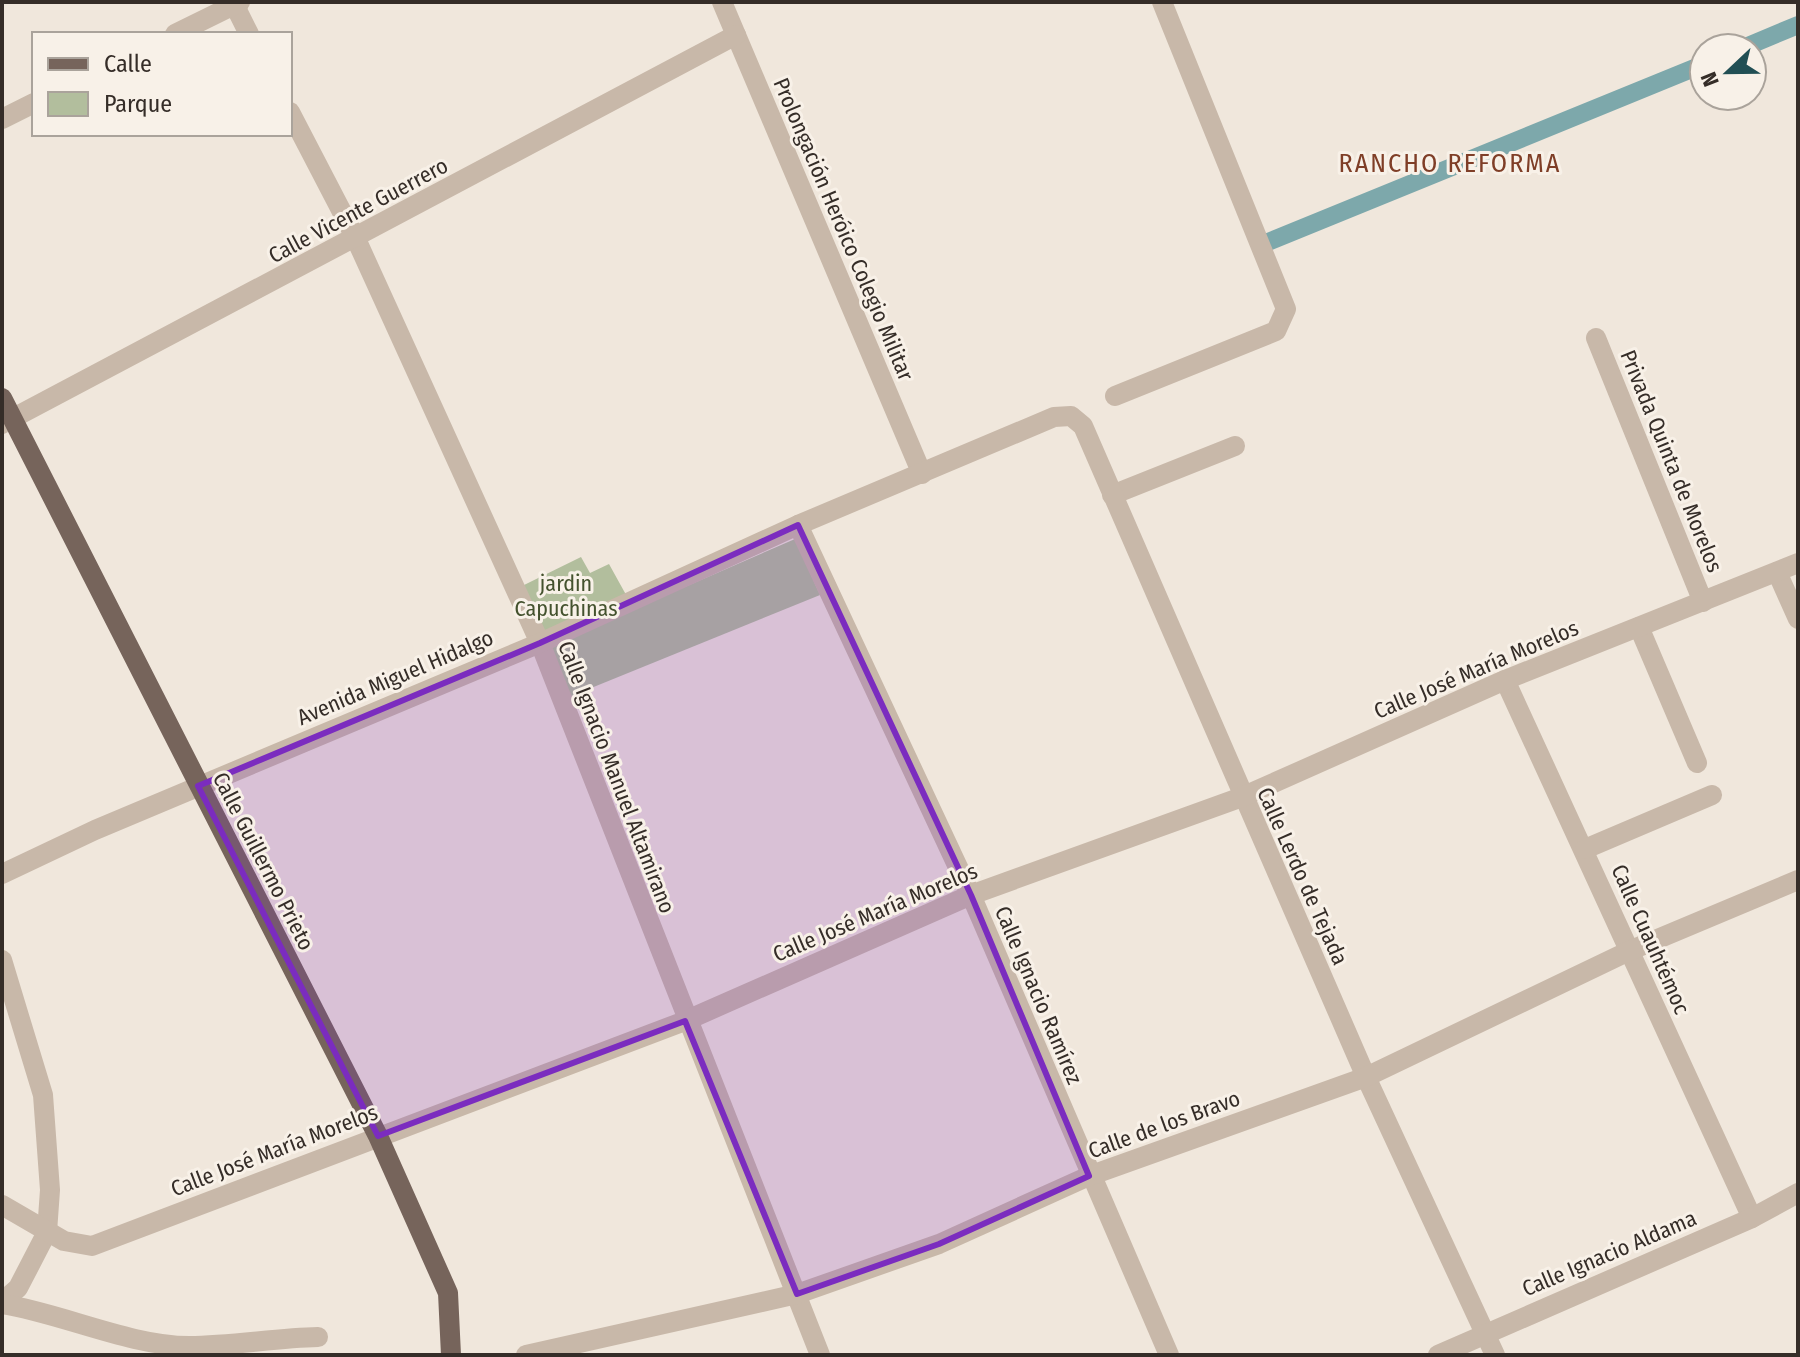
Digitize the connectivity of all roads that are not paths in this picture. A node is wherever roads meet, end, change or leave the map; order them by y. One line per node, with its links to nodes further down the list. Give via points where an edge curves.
1 (722, 2): 6 (street, Prolongación Heróico Colegio Militar)
2 (1162, 2): 12 (street, via 1286,309 1276,331)
3 (235, 3): 4 (street); 5 (street)
4 (179, 32)
5 (248, 32)
6 (736, 35): 10 (street, Calle Vicente Guerrero); 17 (street, Prolongación Heróico Colegio Militar)
7 (32, 104): 9 (street)
8 (292, 116): 10 (street, Calle Ignacio Manuel Altamirano)
9 (2, 119)
10 (356, 239): 15 (street, Calle Vicente Guerrero); 25 (street, Calle Ignacio Manuel Altamirano)
11 (1596, 338): 22 (street, Privada Quinta de Morelos)
12 (1115, 396)
13 (2, 398): 15 (main road, Calle Guillermo Prieto)
14 (1071, 416): 17 (street, Avenida Miguel Hidalgo, via 1054,417); 18 (street, Calle Lerdo de Tejada, via 1083,426)
15 (7, 421): 28 (main road, Calle Guillermo Prieto)
16 (1235, 446): 18 (street)
17 (922, 474): 19 (street, Avenida Miguel Hidalgo)
18 (1112, 495): 30 (street, Calle Lerdo de Tejada)
19 (798, 525): 25 (street, Avenida Miguel Hidalgo); 34 (street, Calle Ignacio Ramírez)
20 (1798, 563): 21 (street, Calle José María Morelos)
21 (1777, 572): 22 (street, Calle José María Morelos); 23 (street)
22 (1703, 602): 24 (street, Calle José María Morelos)
23 (1798, 619)
24 (1639, 627): 26 (street, Calle José María Morelos); 27 (street)
25 (540, 643): 28 (street, Avenida Miguel Hidalgo); 37 (street, Calle Ignacio Manuel Altamirano)
26 (1505, 680): 30 (street, Calle José María Morelos); 31 (street, Calle Cuauhtémoc)
27 (1697, 763)
28 (198, 786): 32 (street, Avenida Miguel Hidalgo); 39 (main road, Calle Guillermo Prieto)
29 (1712, 795): 31 (street)
30 (1242, 797): 34 (street, Calle José María Morelos); 38 (street, Calle Lerdo de Tejada)
31 (1585, 849): 35 (street, Calle Cuauhtémoc)
32 (2, 874)
33 (1798, 880): 35 (street, Calle de los Bravo)
34 (971, 895): 37 (street, Calle José María Morelos); 40 (street, Calle Ignacio Ramírez)
35 (1629, 951): 38 (street, Calle de los Bravo); 43 (street, Calle Cuauhtémoc)
36 (2, 960): 44 (street, via 43,1095 50,1190)
37 (685, 1021): 39 (street, Calle José María Morelos); 45 (street, Calle Ignacio Manuel Altamirano)
38 (1366, 1077): 40 (street, Calle de los Bravo); 47 (street, Calle Lerdo de Tejada)
39 (378, 1136): 44 (street, Calle José María Morelos, via 92,1246); 49 (main road, Calle Guillermo Prieto, via 448,1293)
40 (1089, 1176): 45 (street, Calle de los Bravo, via 939,1244); 52 (street, Calle Ignacio Ramírez)
41 (1798, 1193): 43 (street, Calle Ignacio Aldama)
42 (2, 1205): 44 (street, Calle José María Morelos)
43 (1752, 1218): 47 (street, Calle Ignacio Aldama)
44 (47, 1232): 46 (street, via 18,1288)
45 (797, 1294): 50 (street, Calle de los Bravo); 51 (street, Calle Ignacio Manuel Altamirano)
46 (2, 1303): 48 (street, via 187,1346)
47 (1485, 1332): 53 (street, Calle Ignacio Aldama); 54 (street, Calle Lerdo de Tejada)
48 (318, 1337)
49 (451, 1355)
50 (526, 1355)
51 (820, 1355)
52 (1169, 1355)
53 (1438, 1355)
54 (1495, 1355)

